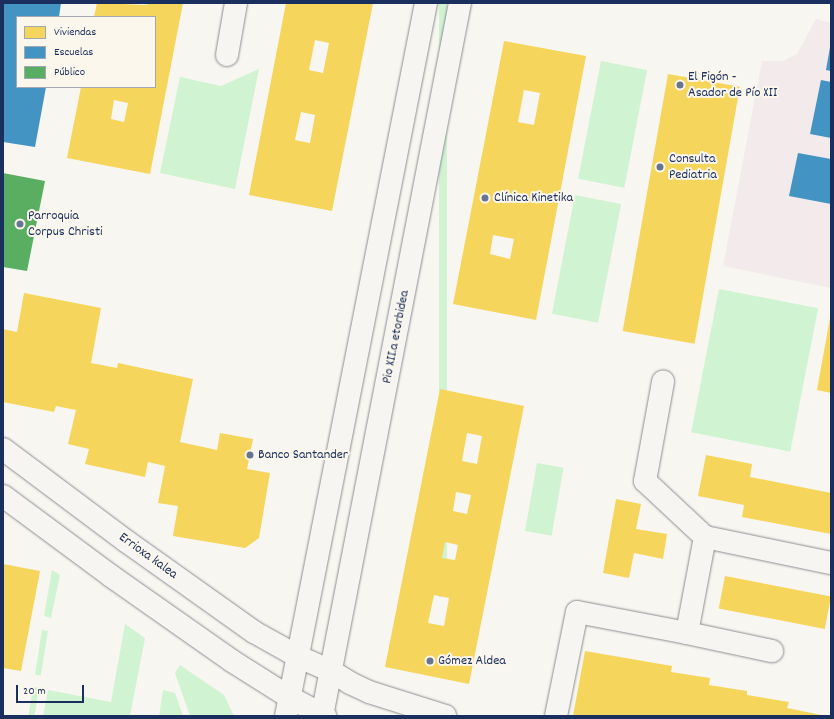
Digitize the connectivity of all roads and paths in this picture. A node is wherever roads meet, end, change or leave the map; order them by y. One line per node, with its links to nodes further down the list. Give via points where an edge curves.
1 (236, 3): 4 (street)
2 (426, 3): 12 (street)
3 (460, 3): 13 (street, Pio XII.a etorbidea)
4 (227, 55)
5 (663, 382): 8 (street, via 645,481)
6 (3, 449): 12 (street, Errioxa kalea, via 254,632)
7 (3, 496): 14 (street, via 110,576 232,661)
8 (705, 537): 9 (street); 10 (street)
9 (831, 563)
10 (687, 633): 11 (street); 17 (street, via 577,612)
11 (772, 651)
12 (297, 656): 13 (street); 14 (street)
13 (331, 671): 15 (street, Pio XII.a etorbidea); 16 (street, via 350,683 380,696)
14 (288, 706): 15 (street, Pio XII.a etorbidea)
15 (323, 716)
16 (445, 716)
17 (556, 716)

